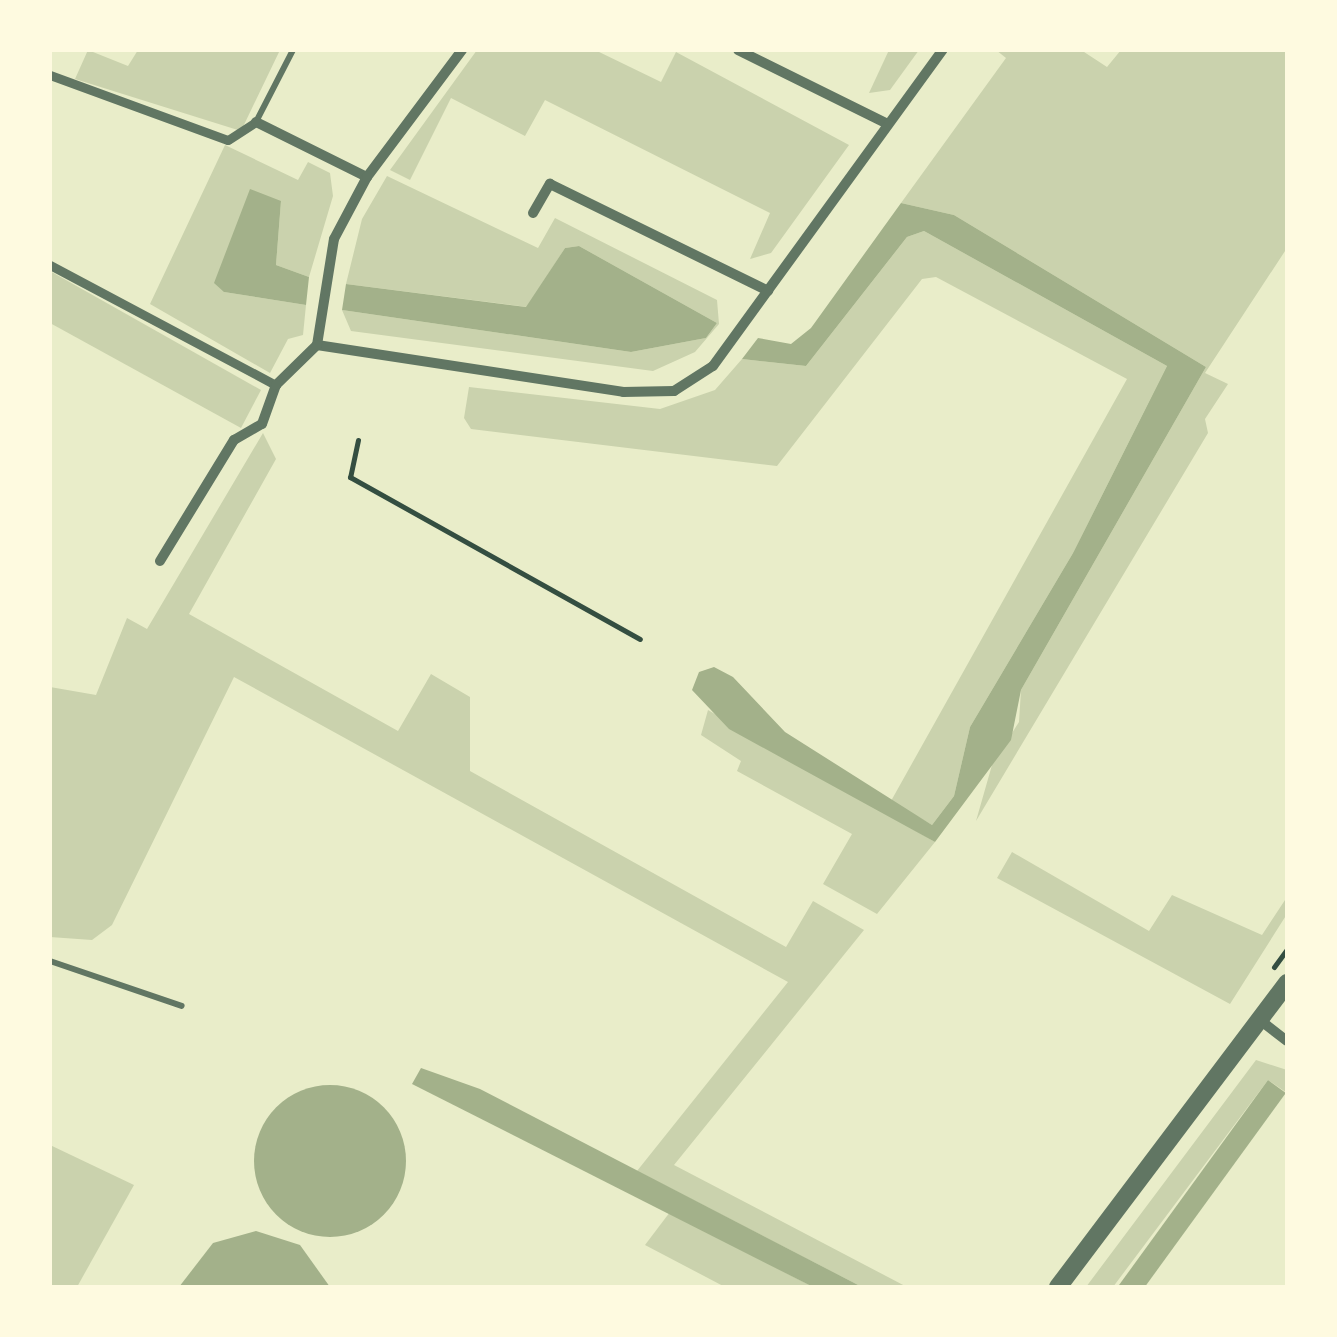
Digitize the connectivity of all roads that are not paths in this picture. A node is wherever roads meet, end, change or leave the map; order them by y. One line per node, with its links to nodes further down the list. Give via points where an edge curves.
1 (293, 50): 6 (lane)
2 (462, 50): 8 (street)
3 (738, 50): 7 (street)
4 (943, 50): 7 (street)
5 (50, 75): 6 (street, via 228,140)
6 (256, 122): 8 (street)
7 (888, 124): 11 (street)
8 (367, 178): 12 (street, via 334,238)
9 (534, 213): 11 (street, via 550,184)
10 (50, 264): 13 (street)
11 (768, 290): 12 (street, via 713,366 674,391 623,392)
12 (317, 345): 13 (street)
13 (276, 385): 14 (street, via 262,424 234,440)
14 (160, 561)
15 (50, 961): 17 (lane)
16 (1287, 983): 18 (street)
17 (182, 1006)
18 (1260, 1020): 19 (street); 20 (street)
19 (1287, 1041)
20 (1058, 1287)

